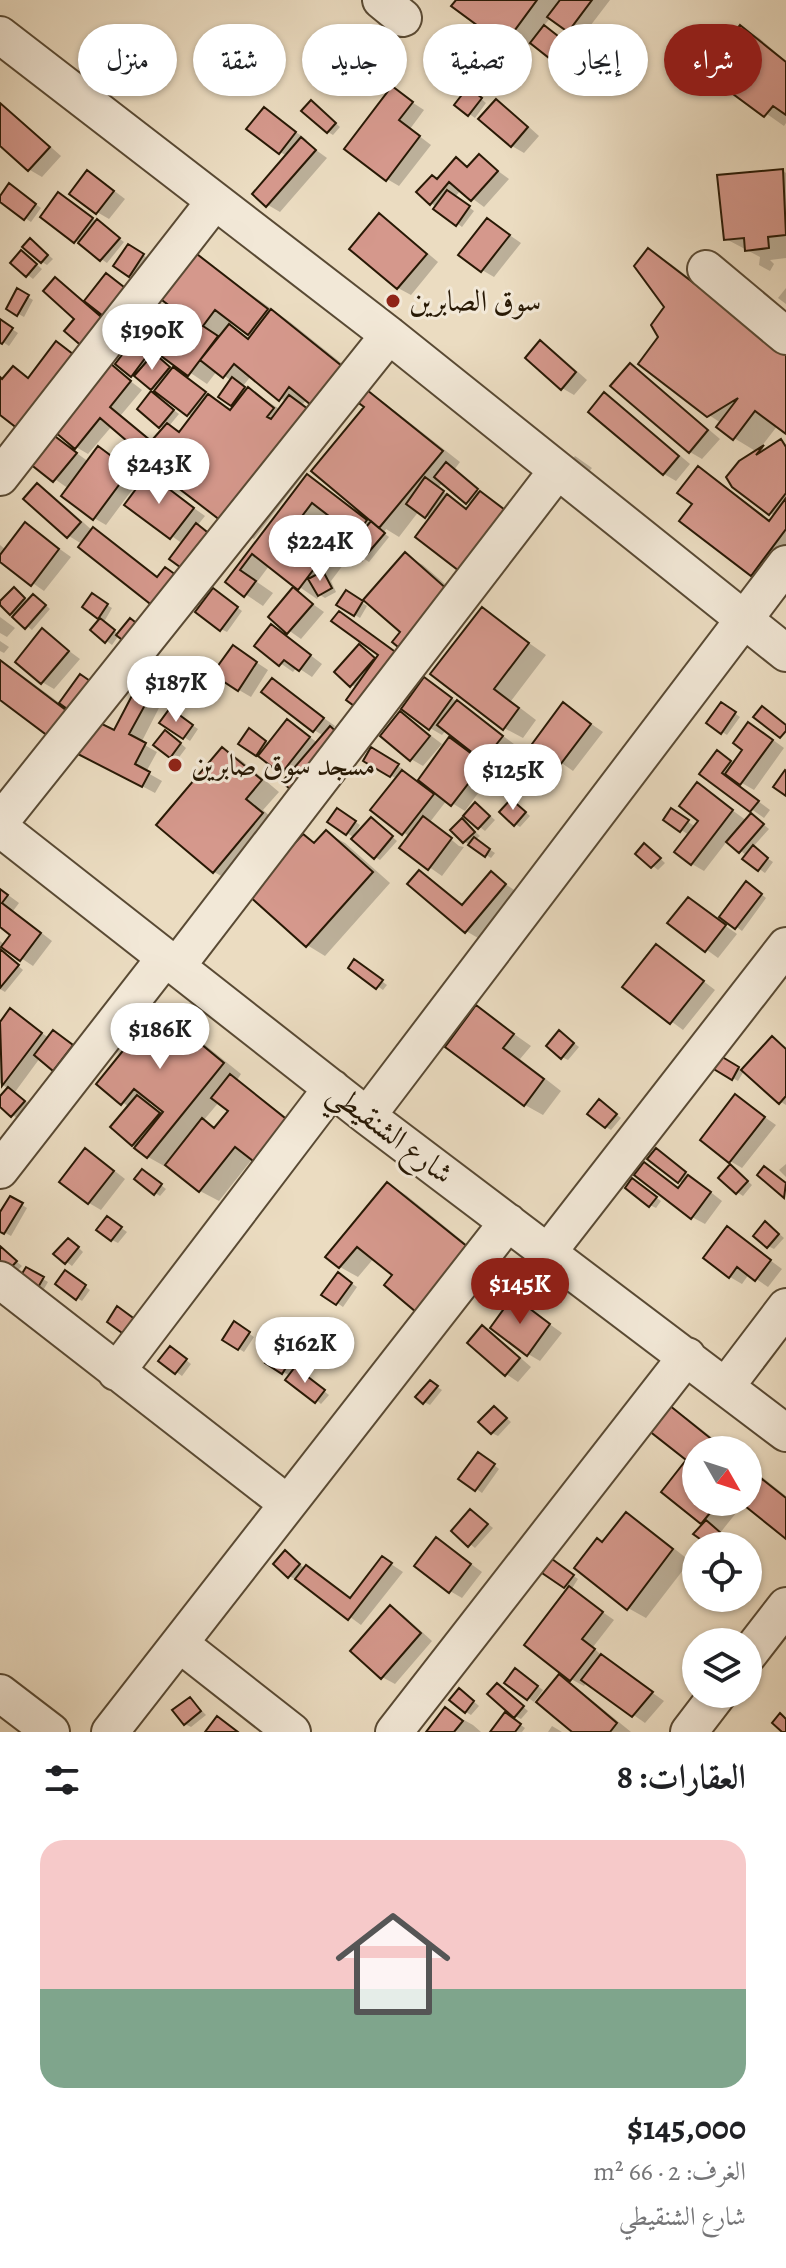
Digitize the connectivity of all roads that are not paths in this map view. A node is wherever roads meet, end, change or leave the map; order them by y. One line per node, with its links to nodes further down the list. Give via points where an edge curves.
1 (0, 35): 2 (street)
2 (215, 201): 4 (street); 7 (street)
3 (706, 269): 5 (street)
4 (389, 335): 6 (street); 11 (street)
5 (786, 336)
6 (557, 471): 9 (street); 14 (street)
7 (0, 477)
8 (786, 564): 9 (street)
9 (743, 620): 10 (street); 16 (street)
10 (786, 653)
11 (0, 822)
12 (0, 828): 14 (street, شارع الشنقيطي)
13 (786, 946): 19 (street)
14 (171, 962): 15 (street, شارع الشنقيطي); 17 (street)
15 (332, 1088): 16 (street, شارع الشنقيطي); 23 (street)
16 (367, 1116): 18 (street, شارع الشنقيطي)
17 (0, 1170)
18 (508, 1222): 19 (street, شارع الشنقيطي); 26 (street)
19 (548, 1252): 22 (street, شارع الشنقيطي)
20 (0, 1280): 23 (street)
21 (786, 1307): 24 (street)
22 (687, 1356): 24 (street, شارع الشنقيطي); 35 (street)
23 (116, 1372): 26 (street)
24 (726, 1386): 25 (street, شارع الشنقيطي)
25 (786, 1433)
26 (288, 1504): 29 (street)
27 (786, 1606): 28 (street)
28 (762, 1637)
29 (180, 1644): 33 (street); 34 (street)
30 (0, 1693): 32 (street)
31 (707, 1708): 36 (street)
32 (51, 1732)
33 (110, 1732)
34 (292, 1732)
35 (394, 1732)
36 (689, 1732)

